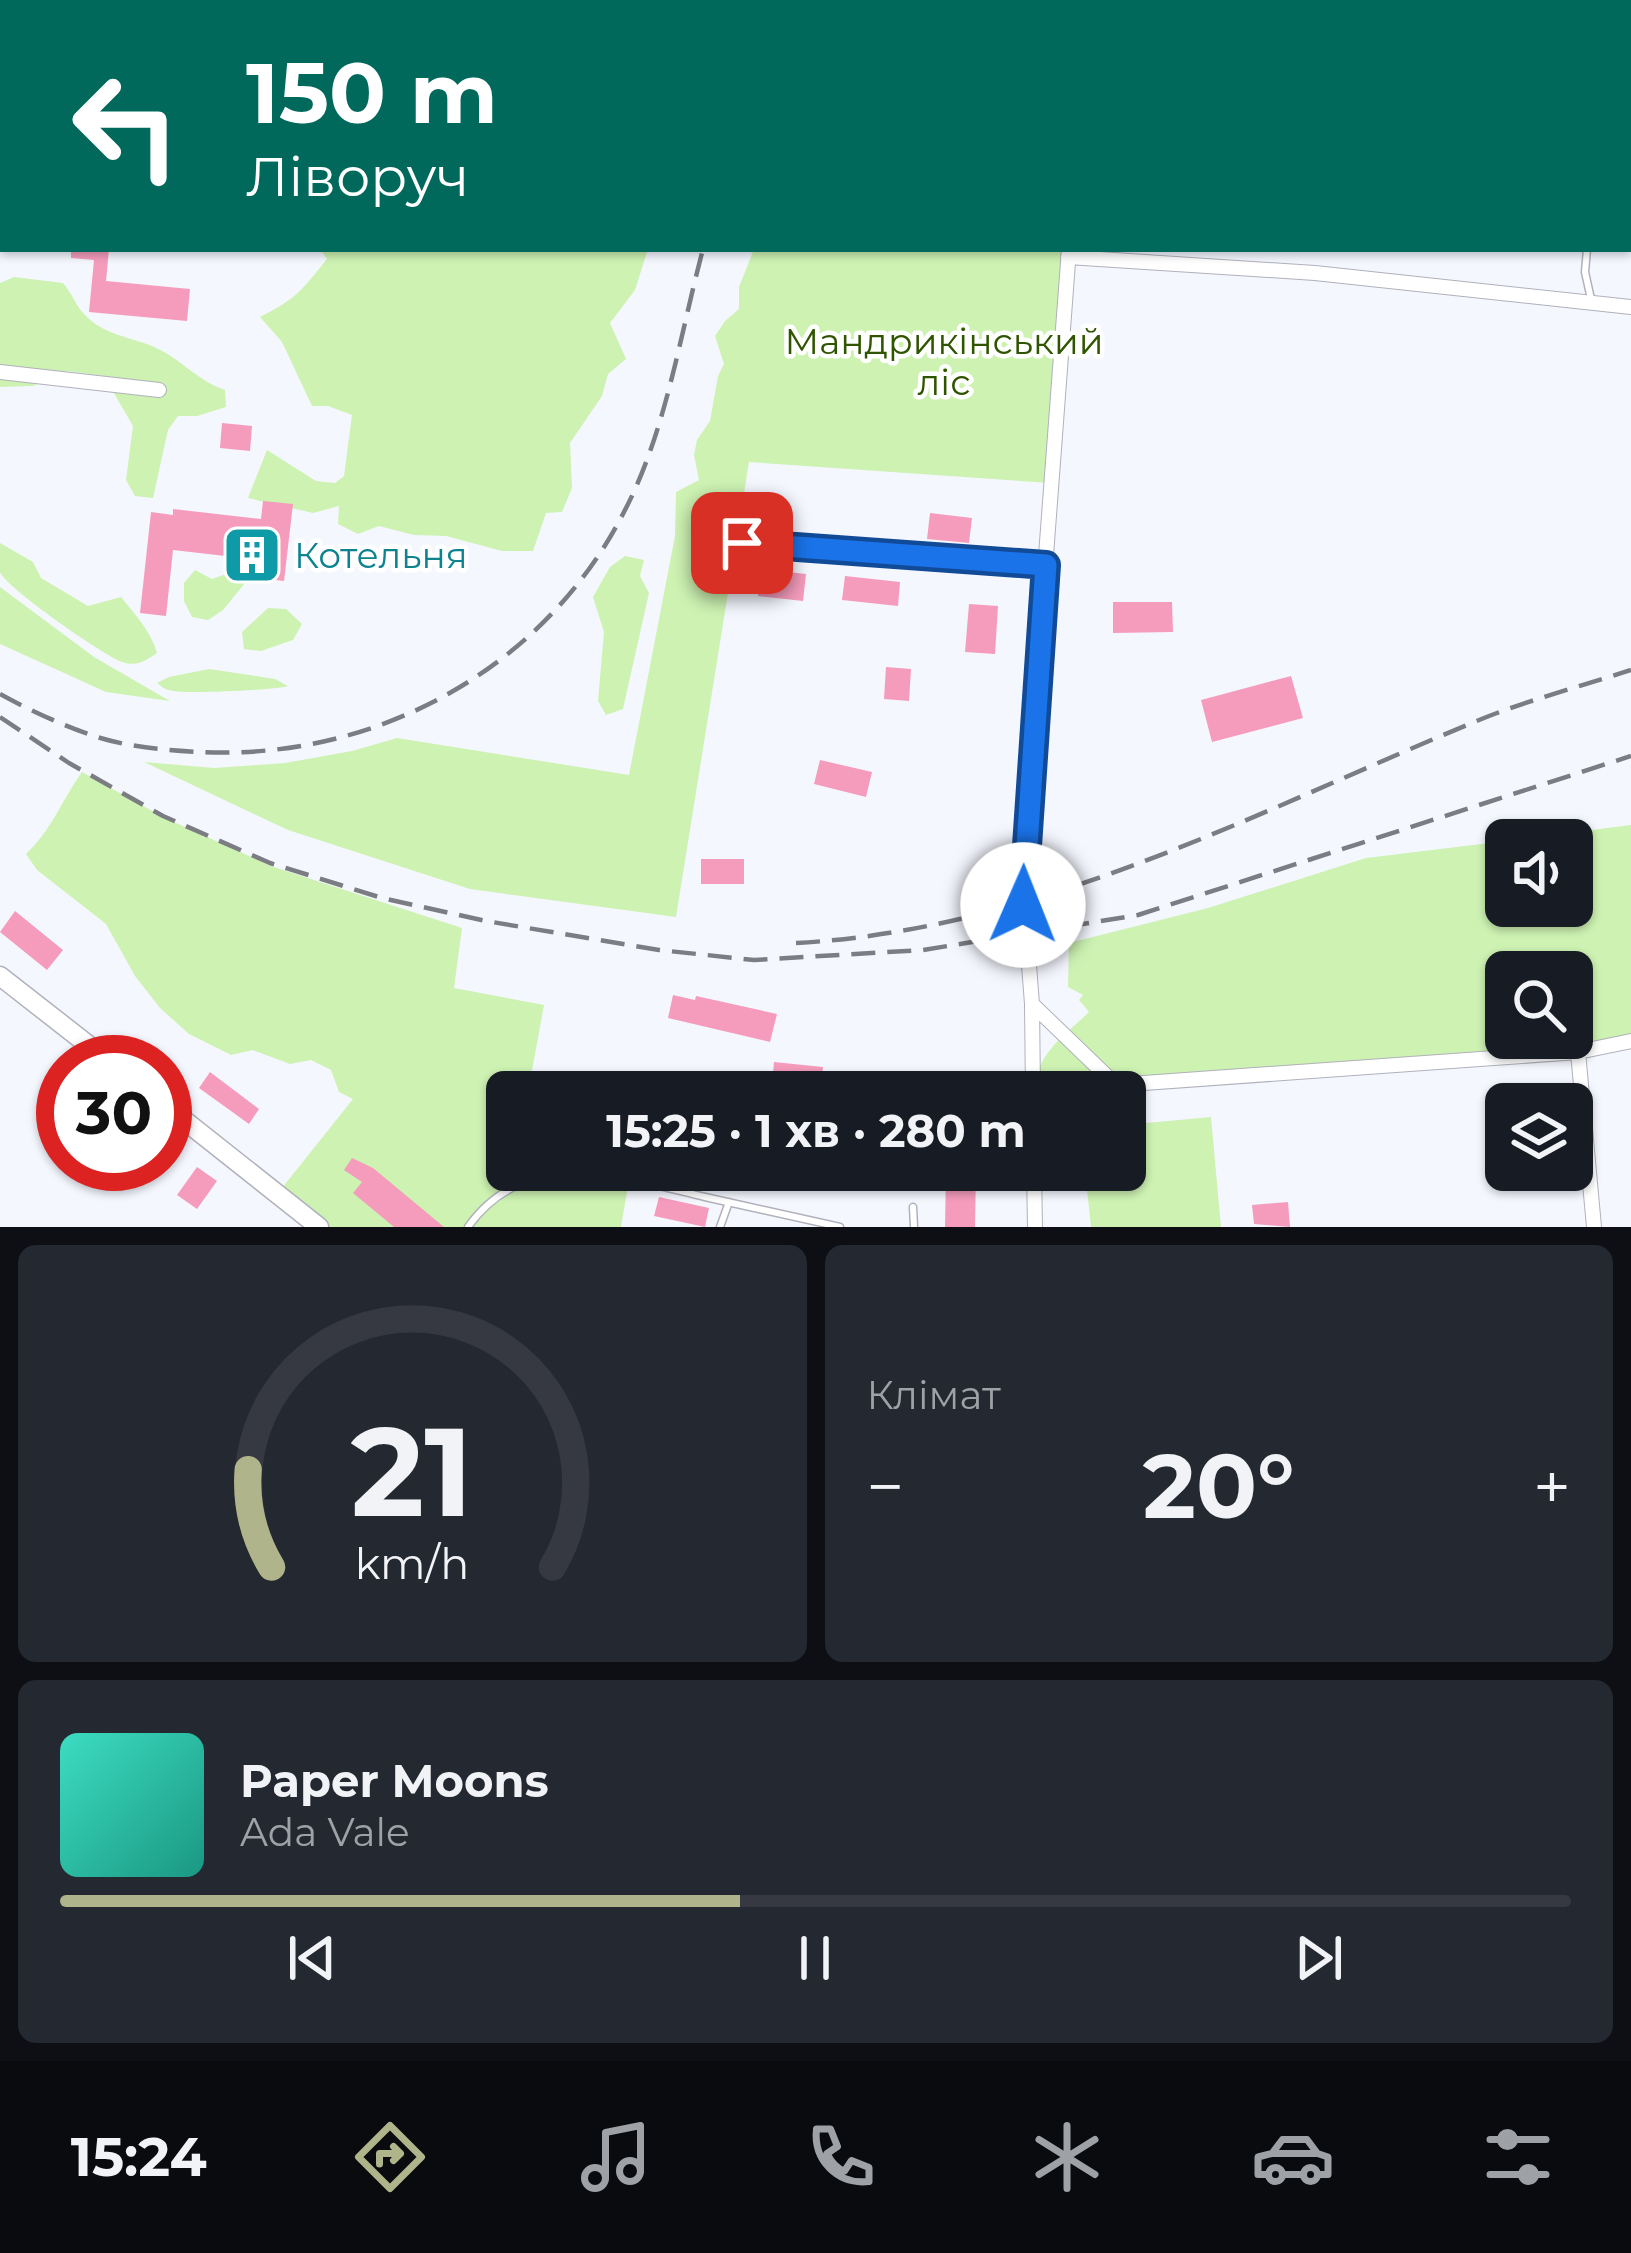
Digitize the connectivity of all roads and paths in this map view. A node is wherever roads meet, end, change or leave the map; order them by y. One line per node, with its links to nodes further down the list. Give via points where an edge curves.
1 (1587, 252): 3 (lane)
2 (1069, 253): 3 (street); 8 (street)
3 (1592, 305): 4 (street)
4 (1631, 307)
5 (0, 372): 6 (street)
6 (159, 390)
7 (742, 543): 8 (lane)
8 (1046, 565): 10 (street, via 1022,875)
9 (0, 976): 11 (main road)
10 (1032, 1004): 14 (street, via 1116,1084); 16 (street)
11 (75, 1035)
12 (1631, 1041): 13 (street)
13 (1593, 1049)
14 (1485, 1058)
15 (1579, 1059): 28 (street)
16 (1033, 1071)
17 (192, 1126): 22 (main road)
18 (1034, 1191): 27 (street)
19 (690, 1193): 20 (lane); 23 (lane, via 564,1173 511,1187)
20 (729, 1202): 24 (lane); 25 (lane)
21 (913, 1208): 26 (lane)
22 (319, 1227)
23 (469, 1227)
24 (720, 1227)
25 (840, 1227)
26 (914, 1227)
27 (1035, 1227)
28 (1594, 1227)

